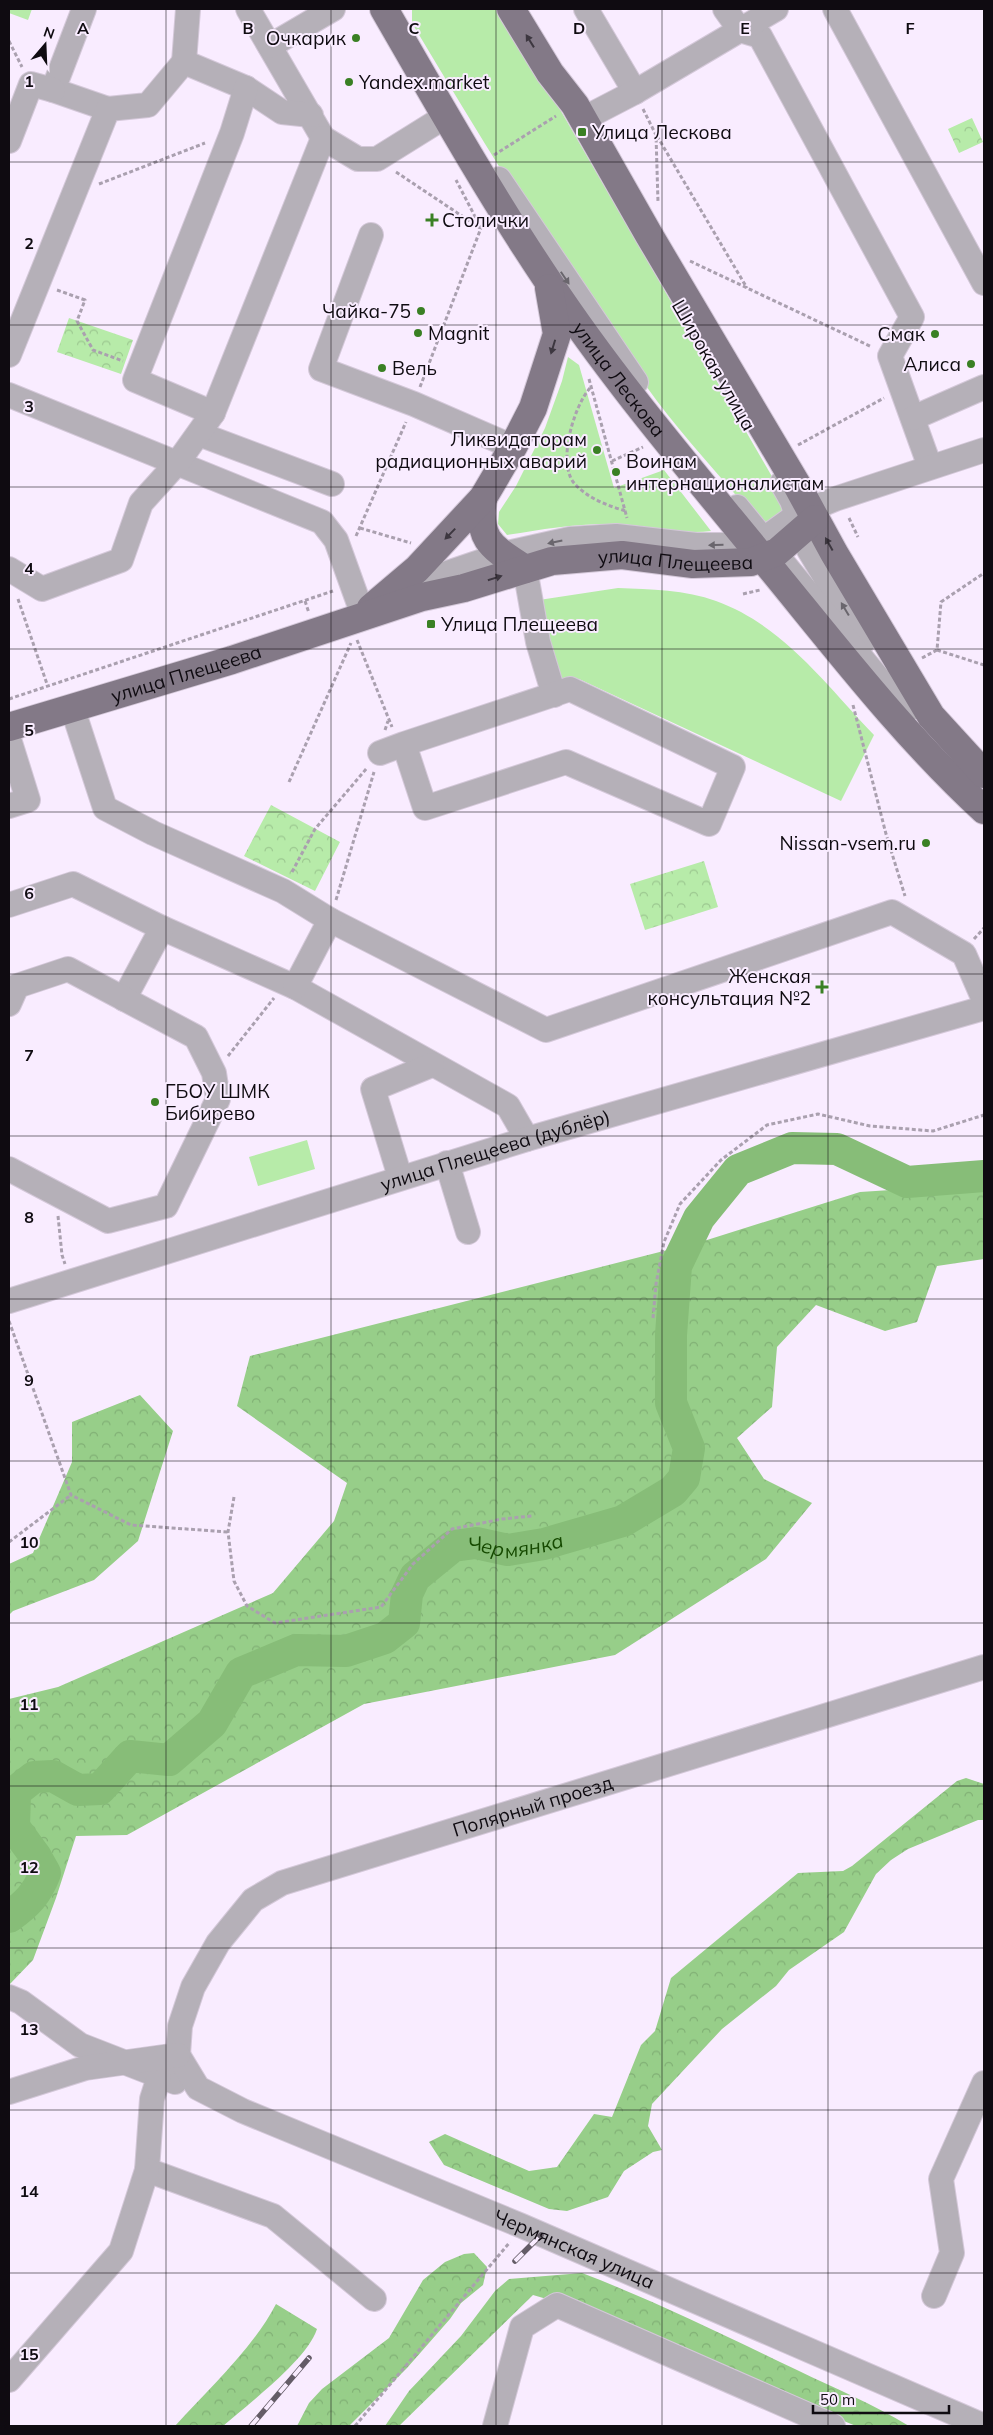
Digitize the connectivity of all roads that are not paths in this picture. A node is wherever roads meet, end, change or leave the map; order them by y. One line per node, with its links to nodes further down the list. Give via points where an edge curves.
1 (84, 9): 17 (street)
2 (188, 9): 15 (street)
3 (248, 9): 14 (street)
4 (333, 9): 14 (street)
5 (384, 9): 13 (main road, улица Лескова)
6 (405, 9): 13 (main road)
7 (511, 9): 16 (main road, one-way to 7)
8 (586, 9): 19 (street)
9 (725, 9): 12 (street)
10 (776, 9): 12 (street)
11 (835, 9): 28 (street)
12 (740, 30): 19 (street); 33 (street, via 760,36 912,317 890,356)
13 (401, 37): 22 (main road, улица Лескова); 42 (street, улица Лескова, one-way to 42, via 429,60 514,203 648,400)
14 (270, 46): 21 (street)
15 (184, 62): 18 (street); 20 (street, via 148,105)
16 (550, 73): 23 (main road, via 575,105); 41 (street, Широкая улица, via 556,96 792,500)
17 (42, 87): 20 (street); 25 (street)
18 (246, 88): 21 (street, via 282,112); 32 (street, via 232,133 135,380)
19 (635, 92): 23 (street)
20 (108, 109): 29 (street)
21 (311, 115): 24 (street)
22 (446, 116): 24 (street, via 376,159 358,159); 27 (main road, улица Лескова)
23 (572, 116): 41 (main road)
24 (323, 138): 32 (street)
25 (9, 141)
26 (371, 235): 35 (street, via 320,369 414,404)
27 (548, 282): 35 (main road, улица Плещеева, one-way to 35, via 557,334 533,408); 42 (main road, улица Лескова, via 607,364)
28 (984, 283)
29 (9, 355)
30 (984, 387): 33 (street)
31 (9, 395): 37 (street)
32 (213, 413): 34 (street)
33 (913, 418): 38 (street)
34 (200, 434): 37 (street); 39 (street)
35 (513, 447): 40 (main road, улица Плещеева)
36 (984, 450): 38 (street)
37 (178, 462): 44 (street, via 141,503 121,560 42,589); 46 (street, via 322,522 336,540 352,584)
38 (930, 467): 41 (street, via 835,498)
39 (332, 484)
40 (483, 498): 43 (main road, улица Плещеева, via 480,515 483,533 489,543); 45 (main road, улица Плещеева, one-way to 45, via 417,569)
41 (806, 518): 42 (main road, улица Плещеева); 49 (street, Широкая улица, one-way to 41, via 868,648 809,550); 54 (main road, one-way to 41, via 932,716 912,668)
42 (764, 548): 43 (main road, улица Плещеева, via 751,562 693,564 622,555); 49 (main road, улица Лескова)
43 (514, 562): 45 (street); 46 (main road, улица Плещеева, one-way to 43, via 422,597 464,588); 47 (street)
44 (12, 579)
45 (390, 592): 46 (main road, улица Плещеева)
46 (359, 625): 48 (main road, улица Плещеева)
47 (554, 695): 52 (street); 52 (street, via 570,690 733,767 709,824 566,762 425,808)
48 (58, 702): 50 (main road, улица Плещеева); 59 (street, via 106,808 283,891)
49 (902, 713): 55 (street, Широкая улица); 57 (main road, Широкая улица, via 950,779)
50 (9, 727)
51 (9, 739): 56 (street, via 28,800)
52 (404, 744): 53 (street)
53 (380, 753)
54 (984, 774)
55 (984, 793)
56 (9, 806)
57 (984, 810)
58 (9, 905): 60 (street, via 73,884)
59 (330, 920): 61 (street); 63 (street, via 546,1030 892,912 964,954)
60 (162, 928): 61 (street); 62 (street)
61 (295, 987): 66 (street)
62 (124, 999): 64 (street, via 68,970 17,986); 69 (street, via 196,1037 214,1073 218,1098 166,1206 108,1221)
63 (984, 1000)
64 (9, 1004)
65 (984, 1008): 67 (street, улица Плещеева (дублёр))
66 (432, 1065): 67 (street, via 508,1106); 70 (street, via 373,1089)
67 (527, 1139): 68 (street, улица Плещеева (дублёр))
68 (448, 1163): 70 (street, улица Плещеева (дублёр)); 71 (street)
69 (9, 1169)
70 (400, 1178): 72 (street, улица Плещеева (дублёр))
71 (468, 1232)
72 (9, 1301)
73 (984, 1667): 75 (street, Полярный проезд, via 282,1883 253,1900 218,1943 193,1987 180,2026)
74 (9, 1997): 76 (street, Чермянская улица, via 21,2002 80,2045)
75 (178, 2055): 76 (street); 79 (street)
76 (126, 2062): 77 (street, Чермянская улица); 80 (street, via 85,2068)
77 (160, 2077): 79 (street, Чермянская улица); 81 (street, via 152,2099)
78 (984, 2083): 82 (street, via 941,2178 952,2253)
79 (198, 2088): 87 (street, Чермянская улица, via 243,2111 522,2226)
80 (9, 2092)
81 (147, 2170): 83 (street, via 273,2216); 84 (street, via 120,2251)
82 (934, 2296)
83 (374, 2299)
84 (9, 2380)
85 (494, 2426): 86 (street, via 522,2327 557,2305)
86 (833, 2426)
87 (984, 2426)

